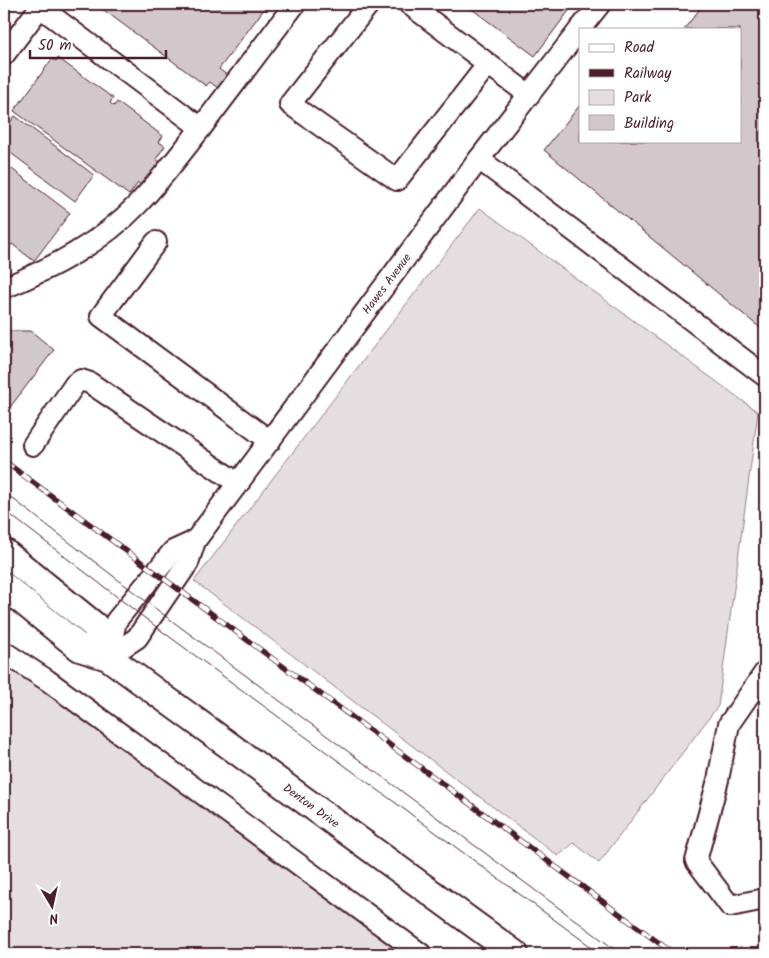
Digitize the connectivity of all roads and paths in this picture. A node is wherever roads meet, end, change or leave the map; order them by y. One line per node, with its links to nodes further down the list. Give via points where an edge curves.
1 (295, 4): 11 (street)
2 (369, 4): 9 (street, via 290,104 397,180)
3 (410, 4): 9 (street)
4 (600, 4): 6 (street, Hawes Avenue)
5 (39, 5): 8 (street); 11 (street)
6 (581, 28)
7 (579, 30): 10 (street, Hawes Avenue)
8 (4, 55)
9 (488, 64): 10 (street)
10 (529, 95): 12 (street, Hawes Avenue)
11 (202, 128): 14 (street, via 138,204 98,238 43,272)
12 (479, 159): 15 (street); 16 (street, Hawes Avenue)
13 (156, 242): 16 (street, via 101,316)
14 (4, 288)
15 (765, 376)
16 (270, 441): 18 (street, Hawes Avenue)
17 (33, 444): 18 (street, via 81,380)
18 (239, 484): 22 (street, Hawes Avenue, via 195,541 188,563 137,638)
19 (4, 552): 22 (main road, Denton Drive, via 94,626)
20 (4, 586): 22 (main road, Denton Drive, via 80,648)
21 (4, 652): 25 (street)
22 (108, 657): 26 (main road, Denton Drive)
23 (765, 672): 24 (street, via 729,724 696,861 730,906)
24 (765, 899)
25 (421, 954)
26 (515, 954)

